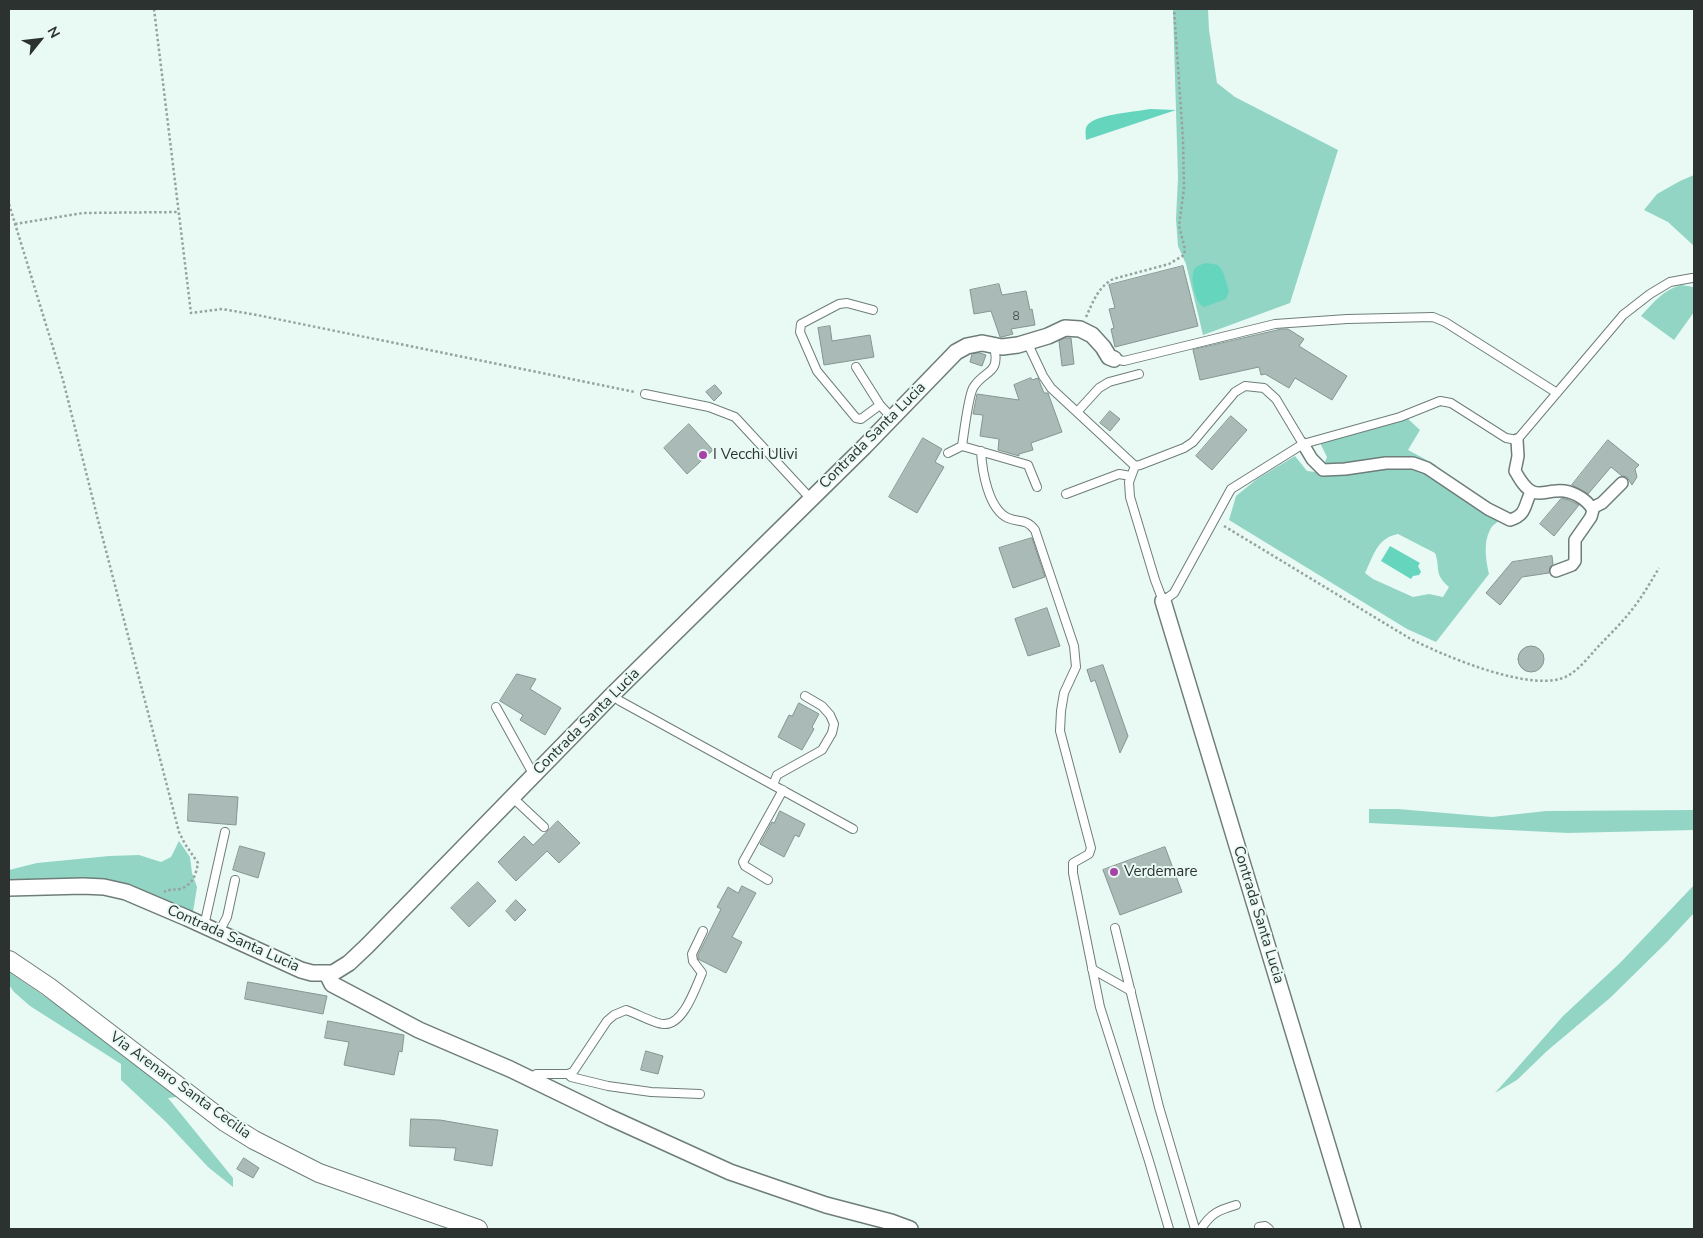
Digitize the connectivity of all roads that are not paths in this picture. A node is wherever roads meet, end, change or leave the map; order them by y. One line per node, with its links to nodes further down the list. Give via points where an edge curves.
1 (1692, 278): 8 (lane, via 1670,282 1624,315)
2 (873, 310): 10 (lane, via 848,303 839,304 801,324 800,332 817,372 856,418 861,419)
3 (1027, 342): 4 (street, Contrada Santa Lucia); 5 (street, Contrada Santa Lucia, via 1065,328 1080,329 1092,335); 11 (lane, via 1051,388)
4 (994, 346): 12 (street, Contrada Santa Lucia, via 982,343 956,352); 15 (lane, via 994,366 972,390)
5 (1114, 359): 8 (lane, via 1124,361 1275,324 1434,317)
6 (856, 367): 10 (lane)
7 (1139, 374): 11 (lane, via 1099,388)
8 (1557, 393): 13 (lane)
9 (645, 394): 24 (lane, via 709,407 735,417)
10 (880, 405): 12 (lane)
11 (1078, 411): 18 (lane)
12 (892, 418): 24 (street, Contrada Santa Lucia)
13 (1516, 440): 14 (lane, via 1506,438 1451,404 1440,401 1400,418); 22 (street, via 1518,456 1515,471)
14 (1303, 444): 18 (lane, via 1276,399 1264,388 1245,386 1235,392 1193,442); 22 (street, via 1323,470 1413,463 1510,520 1523,514); 27 (lane, via 1231,490 1174,593)
15 (962, 446): 16 (lane); 17 (lane)
16 (981, 452): 21 (lane, via 1028,465); 46 (lane, via 986,485 1001,513 1021,520 1035,530 1074,646 1076,667 1064,694 1060,731 1091,848 1089,854 1073,863 1073,873)
17 (948, 453)
18 (1135, 466): 19 (lane)
19 (1132, 476): 23 (lane, via 1119,474); 27 (lane, via 1130,496)
20 (1622, 483): 25 (street, via 1602,503)
21 (1037, 487)
22 (1531, 492): 25 (street, via 1569,492)
23 (1066, 494)
24 (810, 498): 28 (street, Contrada Santa Lucia)
25 (1592, 508): 26 (street, via 1591,517 1575,540 1575,561)
26 (1556, 571)
27 (1163, 601): 60 (street, Contrada Santa Lucia)
28 (612, 695): 31 (street, Contrada Santa Lucia); 32 (lane)
29 (805, 696): 32 (lane, via 830,715 834,724 832,733 822,750 777,775)
30 (496, 707): 31 (lane, via 531,770)
31 (536, 773): 34 (street, Contrada Santa Lucia)
32 (773, 785): 33 (lane)
33 (783, 790): 36 (lane); 39 (lane, via 743,862)
34 (512, 797): 35 (lane); 47 (street, Contrada Santa Lucia, via 367,946 349,963)
35 (544, 827)
36 (853, 829)
37 (225, 832): 41 (lane)
38 (235, 880): 44 (lane, via 227,917)
39 (768, 880)
40 (9, 888): 41 (street, Contrada Santa Lucia, via 104,887 126,892)
41 (204, 926): 44 (street, Contrada Santa Lucia)
42 (1116, 928): 48 (lane)
43 (704, 930): 49 (lane, via 692,954 702,974 682,1014 673,1023 662,1025 626,1010 614,1014)
44 (219, 932): 47 (street, Contrada Santa Lucia, via 301,970)
45 (9, 960): 54 (street, Via Arenaro Santa Cecilia, via 225,1122 254,1140 319,1173)
46 (1092, 969): 48 (lane); 56 (lane, via 1110,1042)
47 (327, 974): 50 (street, via 332,984 402,1021)
48 (1130, 991): 57 (lane, via 1158,1107)
49 (568, 1074): 50 (lane, via 536,1074); 51 (lane, via 608,1086)
50 (532, 1079): 55 (street, via 730,1172)
51 (700, 1094)
52 (1236, 1206): 58 (lane, via 1212,1215)
53 (1259, 1227): 59 (lane)
54 (478, 1229)
55 (910, 1229)
56 (1169, 1229)
57 (1195, 1229)
58 (1201, 1229)
59 (1269, 1229)
60 (1353, 1229)

